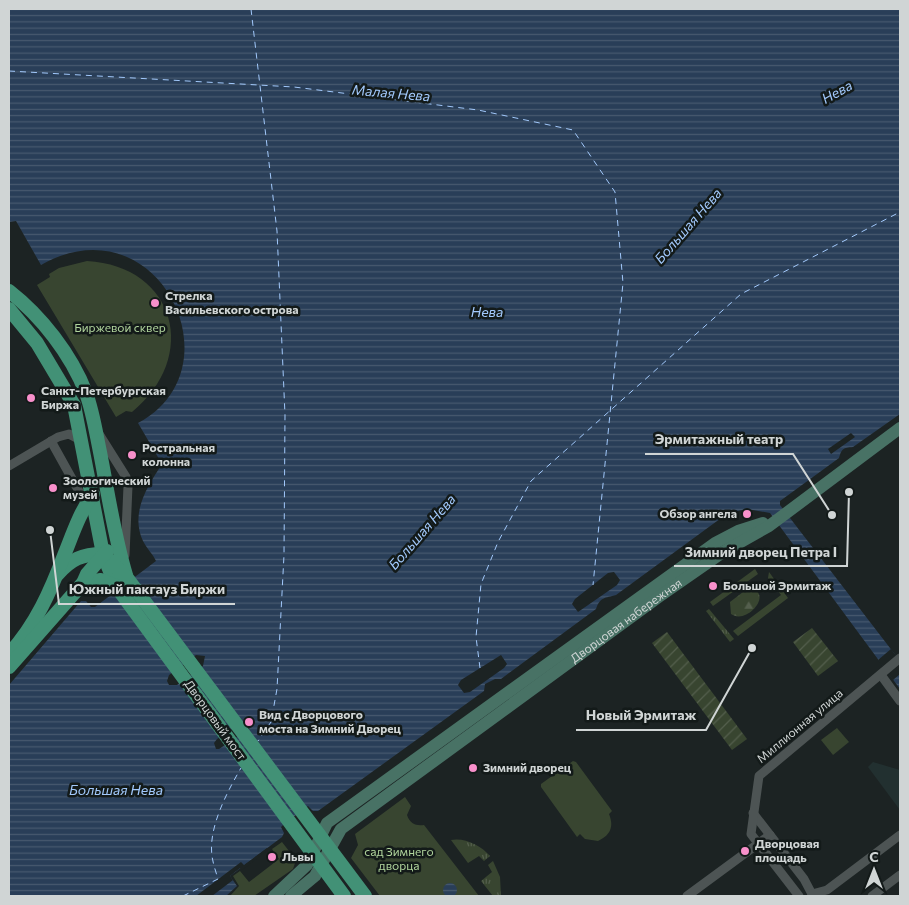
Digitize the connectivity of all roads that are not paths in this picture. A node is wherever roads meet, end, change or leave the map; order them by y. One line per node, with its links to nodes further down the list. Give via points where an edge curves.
1 (9, 291): 3 (main road, via 37,315 53,336 86,392)
2 (9, 309): 6 (main road, via 37,343 67,391 77,415)
3 (96, 428): 10 (main road); 10 (street, via 126,477 129,494)
4 (900, 428): 9 (main road)
5 (51, 441): 6 (street, via 69,434); 7 (street); 8 (street)
6 (82, 441): 8 (main road)
7 (9, 466)
8 (89, 499): 11 (main road); 12 (main road)
9 (773, 522): 24 (main road, Дворцовая набережная, via 738,531 715,543 333,818); 26 (main road, Дворцовая набережная, via 660,596 398,787 341,830)
10 (121, 538): 11 (main road); 13 (main road)
11 (104, 554): 12 (main road, via 80,556 65,565); 13 (main road); 14 (main road)
12 (57, 575): 15 (main road, via 29,632)
13 (123, 579): 14 (main road); 21 (main road, Дворцовый мост)
14 (82, 583): 17 (main road)
15 (9, 654)
16 (900, 658): 18 (street, Миллионная улица)
17 (9, 667)
18 (883, 672): 19 (street); 20 (street, Миллионная улица, via 759,776)
19 (900, 701)
20 (754, 813): 22 (street); 25 (street, Миллионная улица, via 752,834)
21 (296, 818): 24 (main road, Дворцовый мост); 27 (main road, Дворцовый мост)
22 (770, 835): 25 (street); 30 (street)
23 (900, 835): 30 (street, via 827,890)
24 (319, 837): 26 (main road, Дворцовый мост); 27 (main road, Дворцовая набережная)
25 (759, 844): 35 (street); 36 (street)
26 (329, 850): 28 (main road, Дворцовая набережная); 34 (main road, Дворцовый мост)
27 (312, 854): 28 (main road, Дворцовый мост); 31 (main road, Дворцовая набережная, via 299,875)
28 (322, 866): 32 (main road, Дворцовая набережная, via 306,885); 33 (main road, Дворцовый мост)
29 (900, 875): 37 (street)
30 (812, 895)
31 (274, 896)
32 (291, 896)
33 (344, 896)
34 (365, 896)
35 (687, 896)
36 (800, 896)
37 (872, 896)

